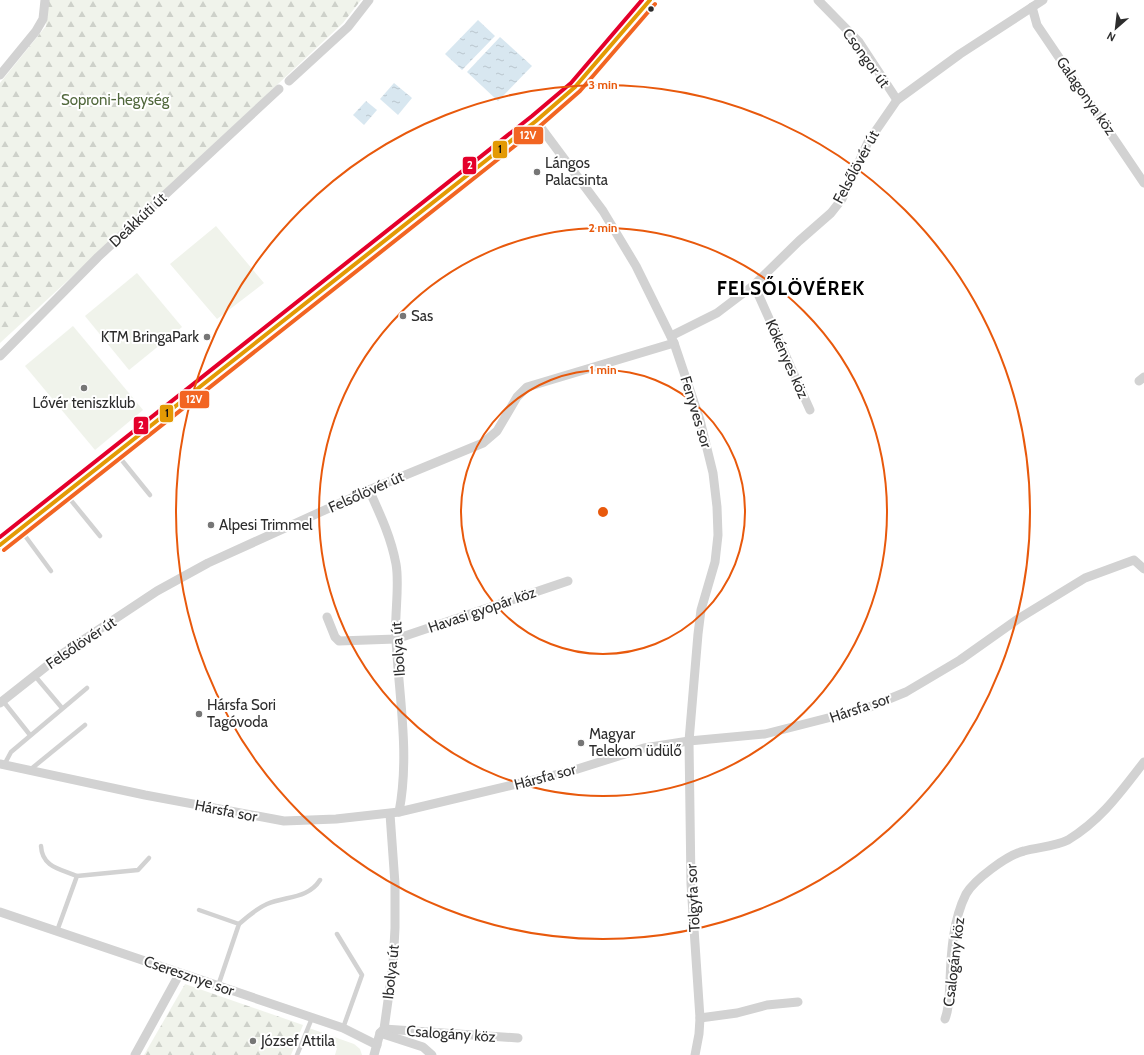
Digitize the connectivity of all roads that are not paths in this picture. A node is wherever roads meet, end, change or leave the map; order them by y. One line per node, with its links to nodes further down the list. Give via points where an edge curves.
1 (46, 0): 7 (street, via 43,19 36,31)
2 (369, 0): 8 (street, via 348,27)
3 (650, 0): 11 (street, via 575,87)
4 (818, 0): 10 (street, Csongor út, via 859,42)
5 (1043, 0): 6 (street, Felsőlövér út)
6 (1032, 7): 10 (street, Felsőlövér út, via 960,54); 12 (street, Galagonya köz, via 1037,25)
7 (0, 75)
8 (289, 81)
9 (279, 89): 15 (street, Deákkúti út, via 98,257)
10 (897, 100): 13 (street, Felsőlövér út, via 868,142 842,199 831,213 784,254)
11 (536, 121): 14 (street, Fenyves sor, via 603,211 636,266); 17 (street)
12 (1144, 183)
13 (754, 285): 14 (street, Felsőlövér út, via 717,313); 16 (street, Kökényes köz)
14 (673, 340): 18 (street, Felsőlövér út, via 528,387 517,397 497,431 483,443); 35 (street, Fenyves sor, via 700,420 713,473 717,506 718,535 715,562 698,634)
15 (0, 356)
16 (810, 410)
17 (116, 453): 19 (street); 20 (lane)
18 (369, 490): 28 (street, Ibolya út, via 389,534 396,565); 29 (street, Felsőlövér út, via 208,564 157,591 62,654)
19 (65, 493): 21 (street); 22 (lane)
20 (150, 495)
21 (20, 529): 23 (street); 24 (lane)
22 (100, 536)
23 (0, 545)
24 (51, 570)
25 (1144, 570): 35 (street, Hársfa sor, via 1134,560 1085,578 1018,619 960,660 906,692 867,708 765,734)
26 (568, 581): 28 (street, Havasi gyopár köz)
27 (327, 617): 28 (street, Havasi gyopár köz, via 338,641)
28 (396, 639): 39 (street, Ibolya út, via 402,697 403,764 402,794)
29 (35, 676): 31 (street, Felsőlövér út); 32 (lane)
30 (86, 688): 32 (lane)
31 (2, 702): 34 (lane)
32 (62, 708): 34 (lane)
33 (85, 725): 38 (lane)
34 (30, 735): 37 (lane, via 11,752)
35 (689, 741): 39 (street, Hársfa sor, via 644,748 561,774); 53 (street, Tölgyfa sor, via 691,884)
36 (1144, 762): 54 (street, Csalogány köz, via 1108,808 1094,821 1063,842 1010,856 971,887 958,919 950,967 949,1008)
37 (2, 765): 38 (street, Hársfa sor)
38 (30, 770): 39 (street, Hársfa sor, via 284,821)
39 (394, 813): 56 (street, Ibolya út, via 394,965)
40 (41, 846): 42 (lane, via 41,856 47,863)
41 (149, 858): 42 (lane, via 138,870)
42 (77, 876): 47 (lane)
43 (320, 880): 46 (lane, via 308,893 269,903 258,908)
44 (199, 910): 46 (lane)
45 (0, 912): 47 (street, Cseresznye sor)
46 (239, 924): 50 (lane)
47 (57, 932): 49 (street, Cseresznye sor)
48 (337, 934): 55 (lane, via 362,975)
49 (180, 973): 50 (street, Cseresznye sor); 59 (street)
50 (218, 986): 52 (street, Cseresznye sor)
51 (798, 1002): 53 (street, via 768,1004 737,1013)
52 (312, 1018): 55 (street, Cseresznye sor); 60 (lane)
53 (700, 1018): 63 (street, Tölgyfa sor)
54 (945, 1019)
55 (343, 1028): 58 (street, Cseresznye sor)
56 (382, 1031): 57 (street, Csalogány köz); 58 (street, Ibolya út); 62 (street, via 423,1047)
57 (518, 1038)
58 (377, 1045): 61 (street, Ibolya út)
59 (135, 1055)
60 (297, 1055)
61 (374, 1055)
62 (432, 1055)
63 (695, 1055)

